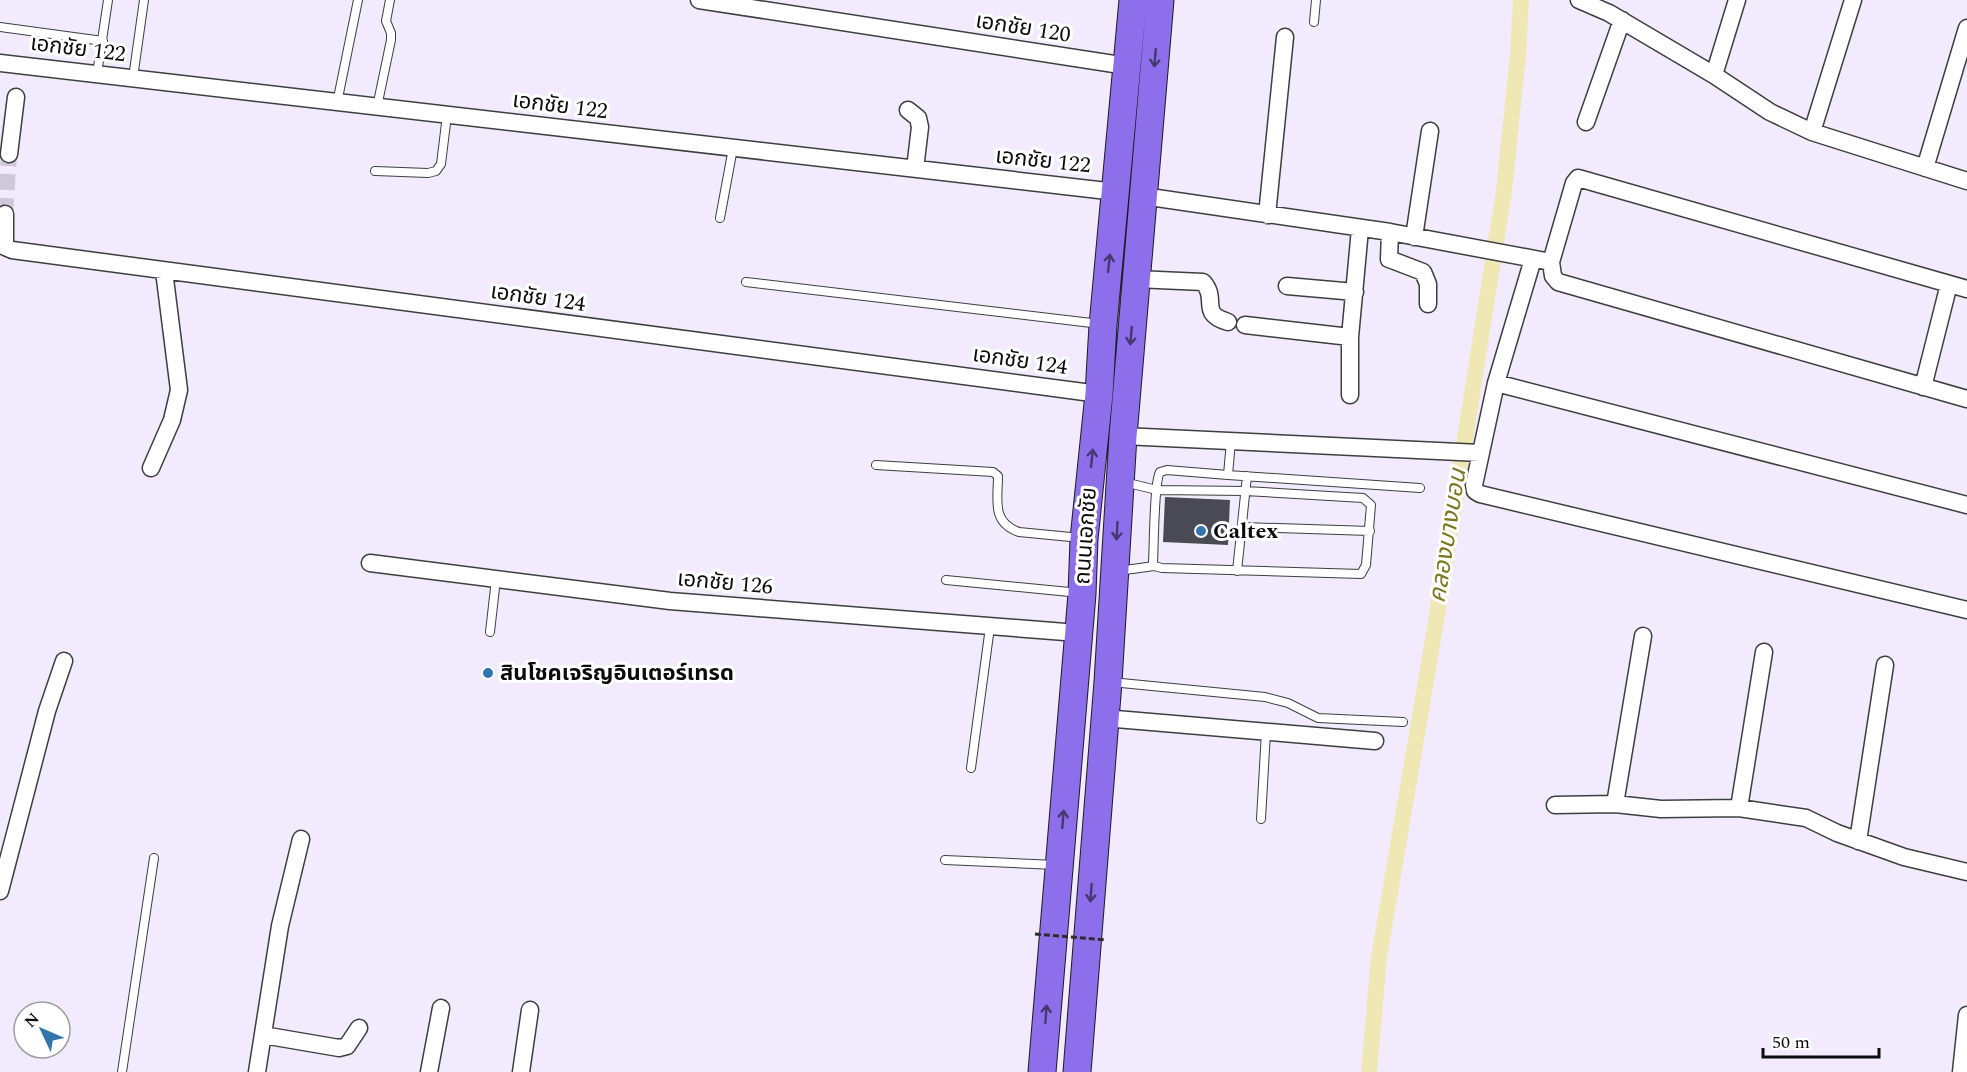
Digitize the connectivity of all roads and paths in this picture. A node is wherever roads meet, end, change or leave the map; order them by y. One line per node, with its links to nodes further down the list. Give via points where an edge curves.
1 (108, 0): 17 (lane)
2 (144, 0): 22 (lane)
3 (358, 0): 24 (lane)
4 (390, 0): 25 (lane, via 386,21 391,40)
5 (699, 0): 19 (street, เอกชัย 120)
6 (1133, 0): 19 (main road, ถนนเอกชัย)
7 (1160, 0): 38 (main road, ถนนเอกชัย, one-way to 38)
8 (1316, 0): 13 (lane)
9 (1579, 0): 12 (street)
10 (1737, 0): 21 (street)
11 (1853, 0): 30 (street)
12 (1615, 11): 21 (street); 28 (street)
13 (1314, 22)
14 (0, 27): 17 (lane)
15 (1967, 28): 33 (street)
16 (1285, 37): 40 (street)
17 (103, 41): 20 (lane)
18 (0, 63): 20 (street, เอกชัย 122)
19 (1127, 66): 37 (main road, ถนนเอกชัย)
20 (97, 74): 22 (street, เอกชัย 122)
21 (1714, 75): 30 (street, via 1770,112)
22 (133, 78): 24 (street, เอกชัย 122)
23 (16, 97): 32 (street)
24 (337, 103): 25 (street, เอกชัย 122)
25 (377, 107): 27 (street, เอกชัย 122)
26 (908, 110): 34 (street, via 918,118 920,127)
27 (447, 115): 31 (street, เอกชัย 122); 35 (lane, via 441,164 436,171)
28 (1586, 122)
29 (1430, 131): 44 (street)
30 (1812, 132): 33 (street)
31 (733, 148): 34 (street, เอกชัย 122); 41 (lane)
32 (9, 154)
33 (1926, 168): 36 (street)
34 (915, 170): 37 (street, เอกชัย 122)
35 (375, 171)
36 (1967, 181)
37 (1116, 192): 56 (main road, ถนนเอกชัย, one-way to 37)
38 (1143, 196): 40 (street); 48 (main road, ถนนเอกชัย)
39 (5, 214): 47 (street, เอกชัย 124, via 5,247 12,250)
40 (1267, 215): 42 (street)
41 (720, 218)
42 (1360, 229): 43 (street); 53 (street)
43 (1390, 232): 44 (street); 54 (street, via 1390,260 1423,272 1428,284)
44 (1414, 237): 45 (street)
45 (1533, 259): 46 (street); 59 (street)
46 (1551, 262): 50 (street, via 1578,178); 60 (street, via 1558,282)
47 (164, 271): 61 (street, เอกชัย 124); 68 (street, via 179,390 172,420)
48 (1136, 279): 55 (street, via 1203,282 1209,292 1211,313); 64 (main road, ถนนเอกชัย, one-way to 64)
49 (746, 282): 56 (lane)
50 (1949, 284): 52 (street); 60 (street)
51 (1287, 286): 53 (street)
52 (1967, 289)
53 (1355, 292): 58 (street)
54 (1428, 304)
55 (1228, 322)
56 (1103, 325): 61 (main road, ถนนเอกชัย)
57 (1245, 325): 58 (street)
58 (1350, 337): 62 (street)
59 (1496, 383): 66 (street); 75 (street)
60 (1923, 387): 63 (street)
61 (1099, 394): 78 (main road, ถนนเอกชัย, one-way to 61)
62 (1350, 395)
63 (1967, 399)
64 (1123, 436): 65 (street); 71 (main road, ถนนเอกชัย)
65 (1231, 441): 66 (street); 69 (lane)
66 (1474, 453): 86 (street, via 1474,485 1479,495)
67 (876, 465): 78 (lane, via 993,472 998,476 998,514 1009,529)
68 (151, 468)
69 (1228, 475): 70 (lane); 73 (lane, via 1167,470 1160,472)
70 (1247, 476): 72 (lane); 74 (lane)
71 (1120, 481): 73 (lane); 82 (main road, ถนนเอกชัย, one-way to 82)
72 (1420, 488)
73 (1157, 490): 74 (lane); 80 (lane)
74 (1245, 491): 76 (lane); 77 (lane, via 1363,498 1371,505)
75 (1967, 505)
76 (1243, 527): 77 (lane); 81 (lane)
77 (1370, 531): 81 (lane, via 1366,565 1360,574)
78 (1084, 538): 85 (main road, ถนนเอกชัย)
79 (370, 563): 83 (street, เอกชัย 126)
80 (1154, 566): 81 (lane); 82 (lane)
81 (1237, 571)
82 (1115, 572): 94 (main road, ถนนเอกชัย)
83 (496, 579): 87 (street, เอกชัย 126, via 670,601); 88 (lane)
84 (946, 580): 85 (lane)
85 (1082, 594): 89 (main road, ถนนเอกชัย)
86 (1967, 610)
87 (990, 627): 89 (street, เอกชัย 126); 99 (lane)
88 (490, 632)
89 (1078, 633): 108 (main road, ถนนเอกชัย, one-way to 89)
90 (1643, 636): 100 (street)
91 (1764, 652): 102 (street)
92 (64, 661): 110 (street)
93 (1885, 665): 105 (street)
94 (1108, 682): 95 (main road, ถนนเอกชัย); 96 (lane, via 1265,697 1318,718)
95 (1104, 718): 97 (street); 112 (main road, ถนนเอกชัย, one-way to 112)
96 (1403, 722)
97 (1266, 732): 98 (street); 103 (lane)
98 (1375, 741)
99 (971, 768)
100 (1615, 804): 101 (street); 102 (street, via 1661,809)
101 (1555, 805)
102 (1739, 808): 105 (street, via 1806,818)
103 (1261, 819)
104 (301, 839): 117 (street, via 280,926)
105 (1858, 841): 109 (street)
106 (154, 858): 118 (lane)
107 (945, 860): 108 (lane)
108 (1059, 865): 111 (main road, ถนนเอกชัย)
109 (1967, 872)
110 (0, 888)
111 (1044, 926): 112 (main road); 112 (path, bridge); 122 (main road, ถนนเอกชัย, one-way to 111)
112 (1097, 932): 123 (main road, ถนนเอกชัย)
113 (441, 1008): 120 (street)
114 (531, 1010): 121 (street)
115 (1967, 1015): 124 (street)
116 (359, 1028): 117 (street, via 347,1046 339,1048)
117 (262, 1035): 119 (street)
118 (122, 1072)
119 (257, 1072)
120 (429, 1072)
121 (521, 1072)
122 (1042, 1072)
123 (1077, 1072)
124 (1961, 1072)

